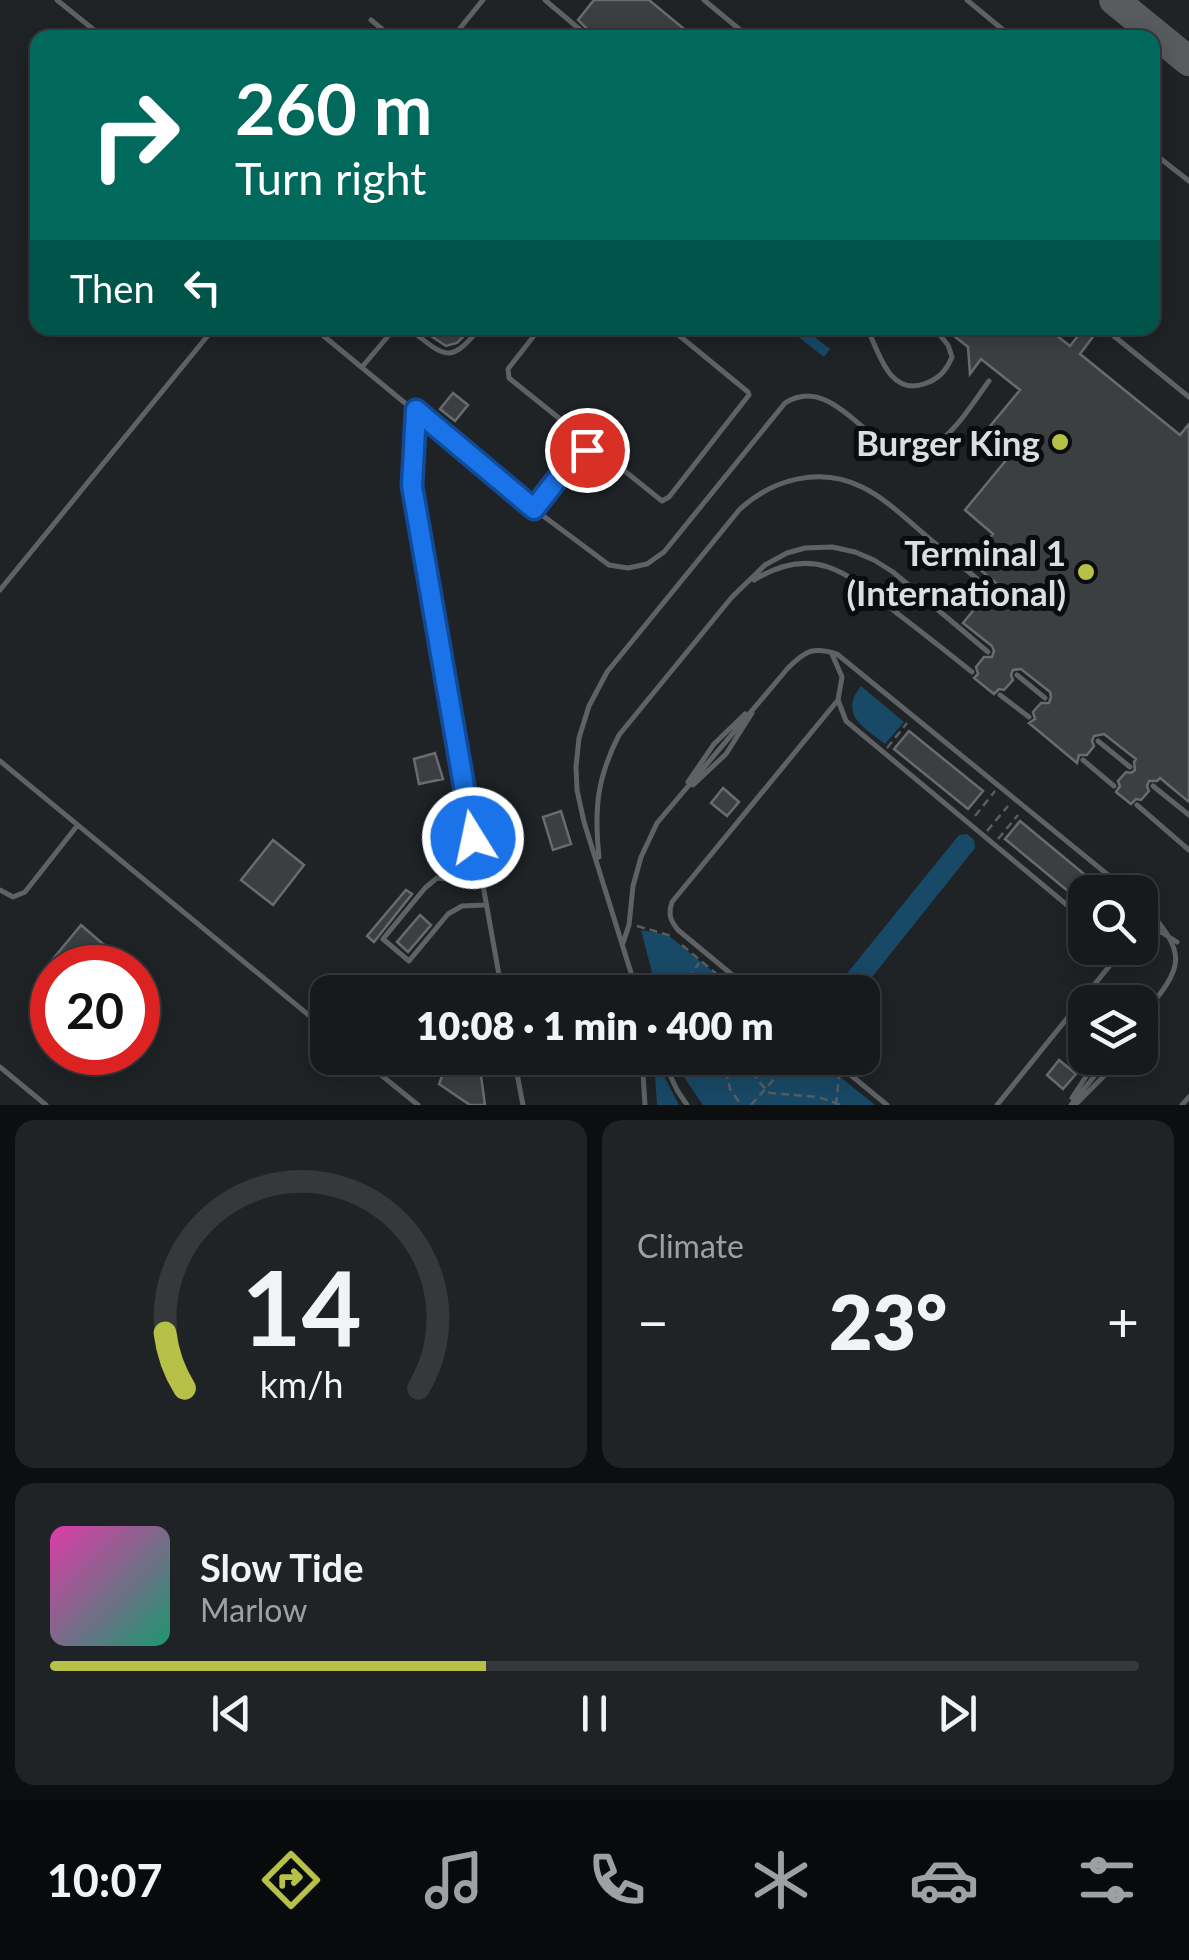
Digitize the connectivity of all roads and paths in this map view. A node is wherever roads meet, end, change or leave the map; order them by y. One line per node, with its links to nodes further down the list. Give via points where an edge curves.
1 (58, 0): 7 (lane)
2 (484, 0): 9 (lane)
3 (546, 0): 10 (lane)
4 (704, 0): 11 (lane)
5 (967, 0): 12 (lane)
6 (370, 20): 8 (lane)
7 (94, 30)
8 (382, 30)
9 (459, 30)
10 (581, 30)
11 (740, 30)
12 (1003, 30)
13 (1160, 158): 14 (lane)
14 (1189, 181)
15 (208, 335): 33 (lane)
16 (323, 335): 25 (lane)
17 (389, 335): 25 (lane)
18 (417, 335): 19 (lane, via 450,354)
19 (474, 335)
20 (535, 335): 29 (lane, via 507,375)
21 (679, 335): 30 (lane, via 748,398 666,500)
22 (870, 335): 23 (lane, via 889,374 912,387 944,374 952,357)
23 (940, 335)
24 (1113, 335): 27 (lane)
25 (362, 367): 28 (lane)
26 (989, 381): 32 (lane, via 947,435 915,450 882,442 825,399 792,399 647,564 609,565)
27 (1189, 397)
28 (416, 410): 31 (lane); 64 (lane, via 412,486)
29 (569, 427): 30 (lane); 31 (lane, via 569,448)
30 (597, 450): 32 (lane, via 578,453)
31 (526, 503): 32 (lane)
32 (534, 509)
33 (0, 590)
34 (990, 590): 62 (lane, via 862,486 807,477 751,499 607,672 588,706 577,790)
35 (732, 597): 37 (lane, via 787,554 805,548 855,552 893,572); 38 (lane, via 772,569 828,566 853,576); 62 (lane, via 605,761 596,811)
36 (831, 652): 42 (lane, via 842,677); 43 (lane); 69 (lane, via 800,656 657,824 641,856)
37 (988, 652)
38 (972, 672)
39 (1017, 675): 41 (lane)
40 (1000, 695): 44 (lane)
41 (1044, 698)
42 (838, 700): 46 (lane, via 846,721); 79 (lane, via 672,902 672,924)
43 (912, 716): 46 (path); 50 (lane)
44 (1029, 717)
45 (1098, 741): 49 (lane)
46 (884, 753): 57 (lane)
47 (1083, 760): 51 (lane)
48 (0, 762): 58 (lane)
49 (1130, 767)
50 (999, 786): 53 (lane); 57 (path)
51 (1114, 786)
52 (1153, 786): 56 (lane)
53 (1014, 798): 55 (lane); 59 (path)
54 (1137, 805): 61 (lane)
55 (1024, 806): 60 (path); 63 (lane)
56 (1189, 815)
57 (969, 824): 59 (lane)
58 (78, 826): 65 (lane, via 25,892 13,897); 81 (lane)
59 (983, 836): 60 (lane)
60 (994, 844): 67 (lane)
61 (1189, 850)
62 (601, 871): 71 (lane)
63 (1108, 875)
64 (480, 876): 66 (lane); 66 (lane, via 437,878 383,940 409,962 448,914)
65 (0, 890)
66 (484, 905): 75 (lane)
67 (1068, 906)
68 (1158, 916): 72 (lane)
69 (629, 924): 71 (lane); 73 (path, via 670,935)
70 (1158, 932): 72 (lane)
71 (624, 943): 76 (lane)
72 (1180, 944): 80 (lane, via 1177,976)
73 (700, 962): 77 (path); 78 (path)
74 (1108, 965): 107 (lane)
75 (498, 975)
76 (632, 975)
77 (691, 975)
78 (716, 975)
79 (732, 975)
80 (1158, 998)
81 (310, 1016)
82 (0, 1066): 98 (lane)
83 (381, 1075): 99 (lane)
84 (518, 1075): 100 (lane)
85 (643, 1075): 101 (lane)
86 (670, 1075): 102 (lane)
87 (727, 1075): 103 (path)
88 (756, 1075): 95 (path)
89 (777, 1075): 95 (path)
90 (851, 1075): 106 (lane)
91 (1086, 1075): 108 (lane)
92 (1095, 1075): 108 (lane)
93 (1105, 1075): 108 (lane)
94 (840, 1076): 97 (path)
95 (764, 1090): 97 (path); 104 (path)
96 (1189, 1097): 109 (lane)
97 (836, 1104): 105 (path)
98 (46, 1105)
99 (418, 1105)
100 (524, 1105)
101 (645, 1105)
102 (687, 1105)
103 (741, 1105)
104 (751, 1105)
105 (842, 1105)
106 (887, 1105)
107 (996, 1105)
108 (1072, 1105)
109 (1182, 1105)

